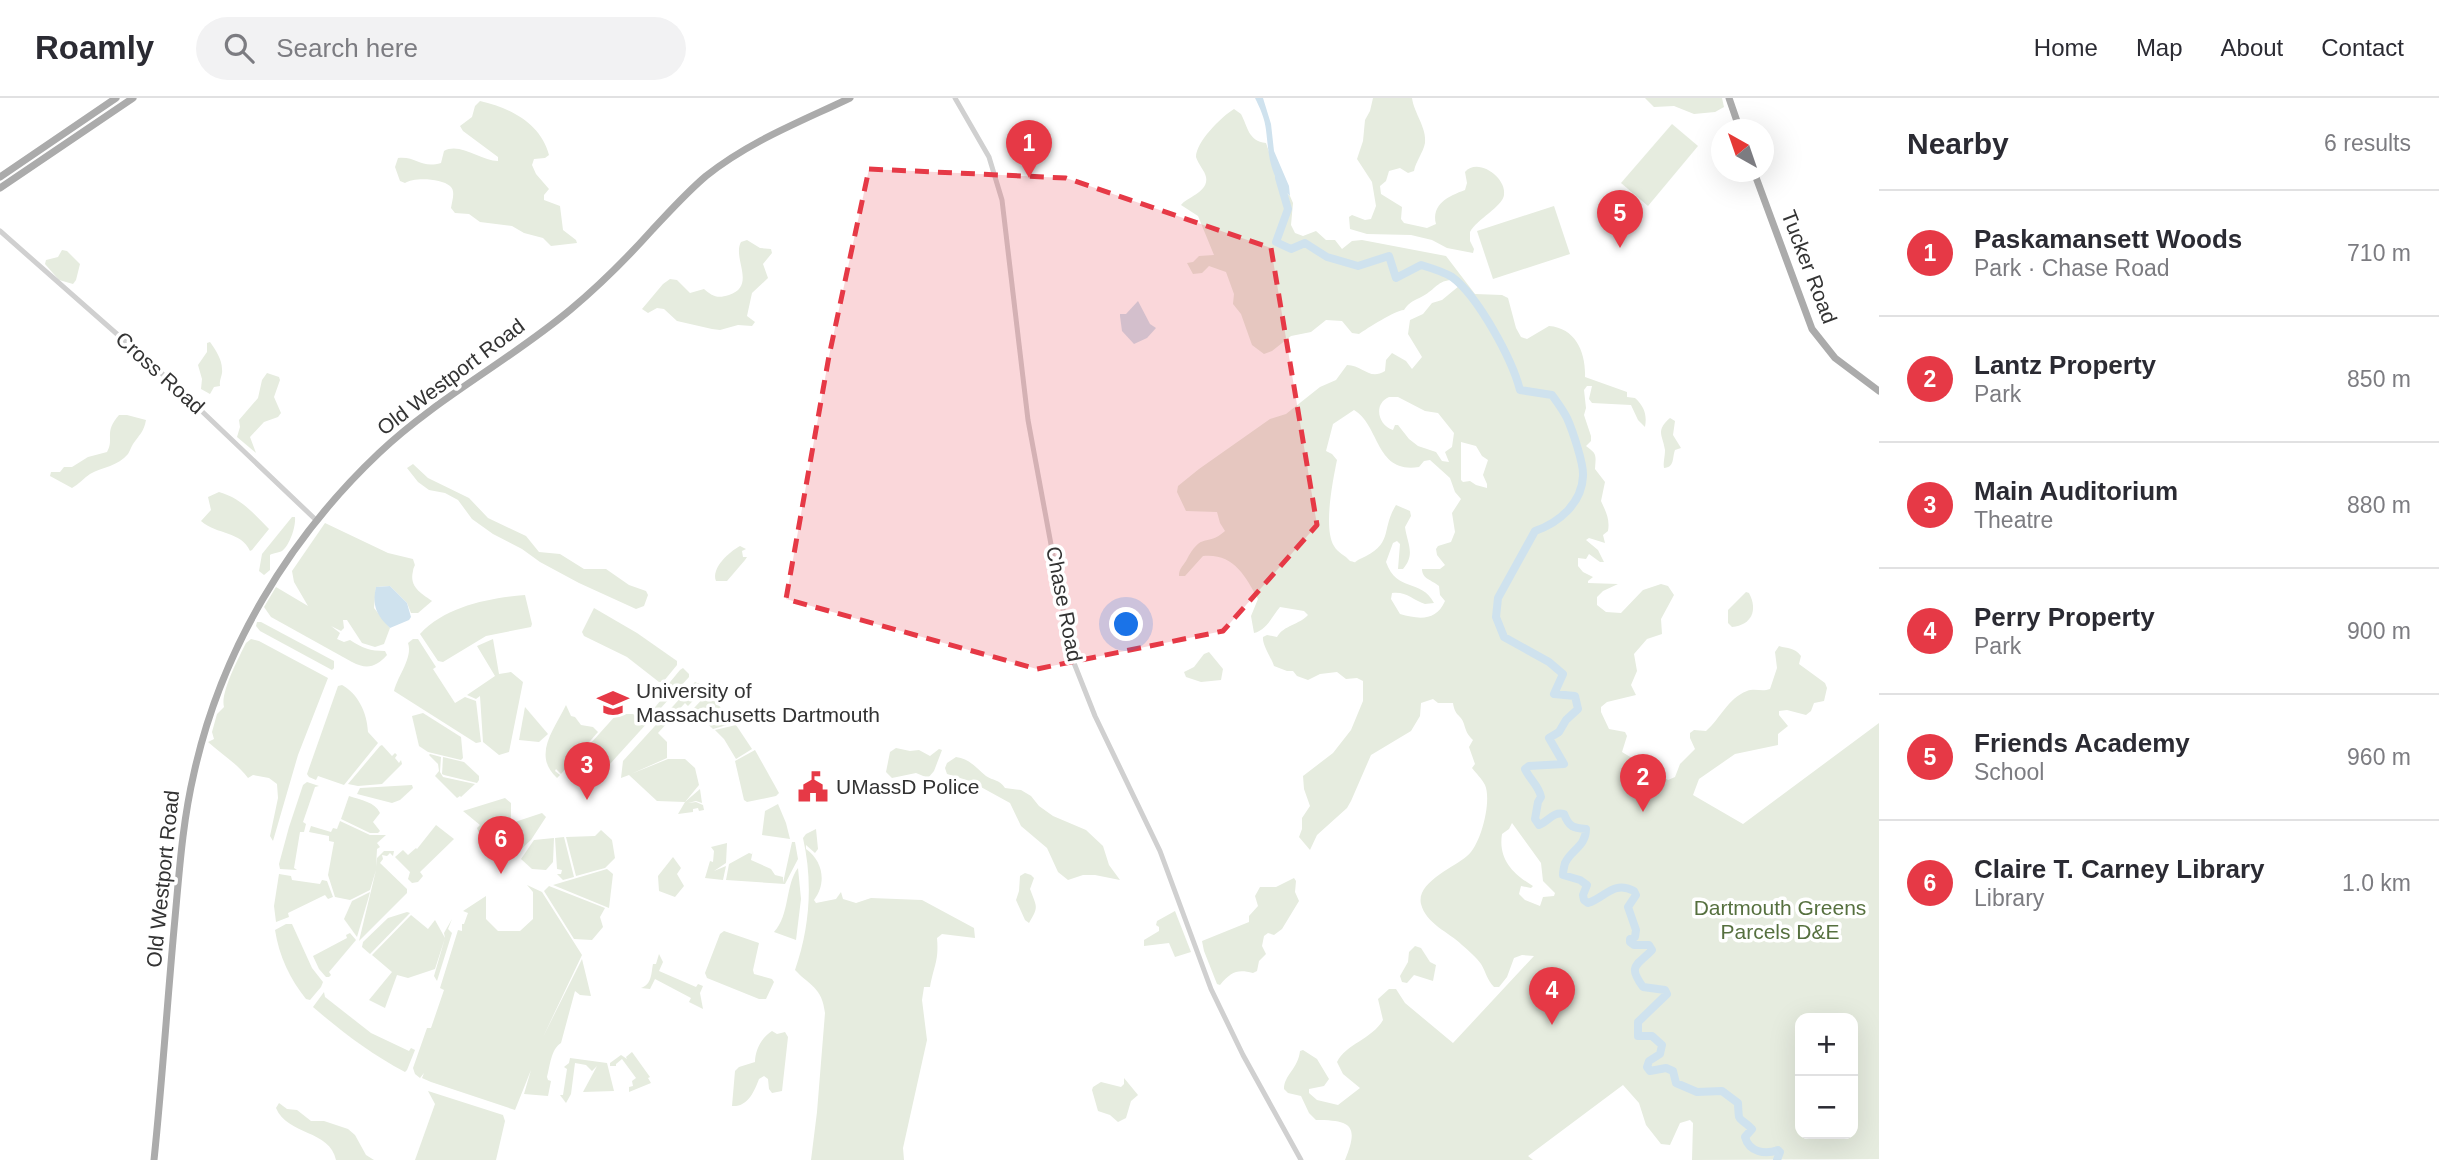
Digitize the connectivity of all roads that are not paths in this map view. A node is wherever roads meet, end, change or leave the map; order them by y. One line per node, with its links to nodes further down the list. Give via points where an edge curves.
1 (116, 98): 7 (main road)
2 (133, 98): 9 (main road)
3 (850, 98): 12 (main road, Old Westport Road, via 776,131 705,177 569,311 402,432)
4 (955, 98): 14 (street, Chase Road, via 989,157 1002,200 1028,420 1072,658 1160,851 1212,989)
5 (1729, 98): 6 (main road)
6 (1736, 119)
7 (0, 177)
8 (1758, 182): 11 (main road, Tucker Road, via 1811,329 1839,362)
9 (0, 188)
10 (0, 231): 12 (street, Cross Road, via 156,368)
11 (1879, 391)
12 (316, 520): 13 (main road, Old Westport Road, via 275,578 240,641 199,750 180,858)
13 (154, 1160)
14 (1301, 1160)

